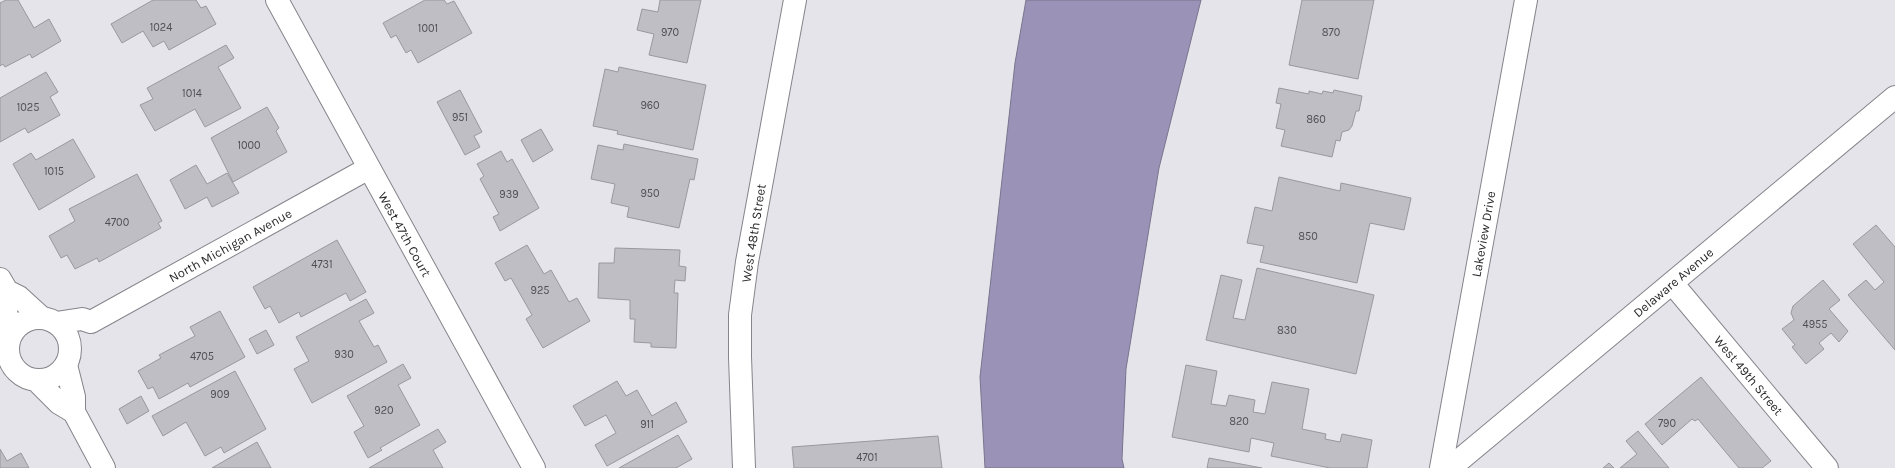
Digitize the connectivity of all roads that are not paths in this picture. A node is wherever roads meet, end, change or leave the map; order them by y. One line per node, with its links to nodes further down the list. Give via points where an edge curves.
1 (277, 0): 5 (street, West 47th Court)
2 (795, 0): 17 (street, West 48th Street, via 747,262 740,315)
3 (1526, 0): 18 (street, Lakeview Drive)
4 (1895, 97): 6 (street, Delaware Avenue)
5 (369, 168): 9 (street, North Michigan Avenue); 16 (street, West 47th Court)
6 (1672, 283): 19 (street, Delaware Avenue); 20 (street, West 49th Street)
7 (3, 285): 8 (street); 10 (street)
8 (49, 320): 9 (street, via 82,319); 10 (street, via 27,320 20,324); 11 (street, via 67,335)
9 (91, 322): 11 (street, via 89,331)
10 (6, 345): 12 (street, via 13,366)
11 (68, 358): 12 (street, via 55,376 48,379); 14 (street)
12 (29, 377): 13 (street); 14 (street, via 59,404)
13 (0, 380)
14 (74, 412): 15 (street)
15 (104, 468)
16 (534, 468)
17 (744, 468)
18 (1441, 468)
19 (1450, 468)
20 (1827, 468)

